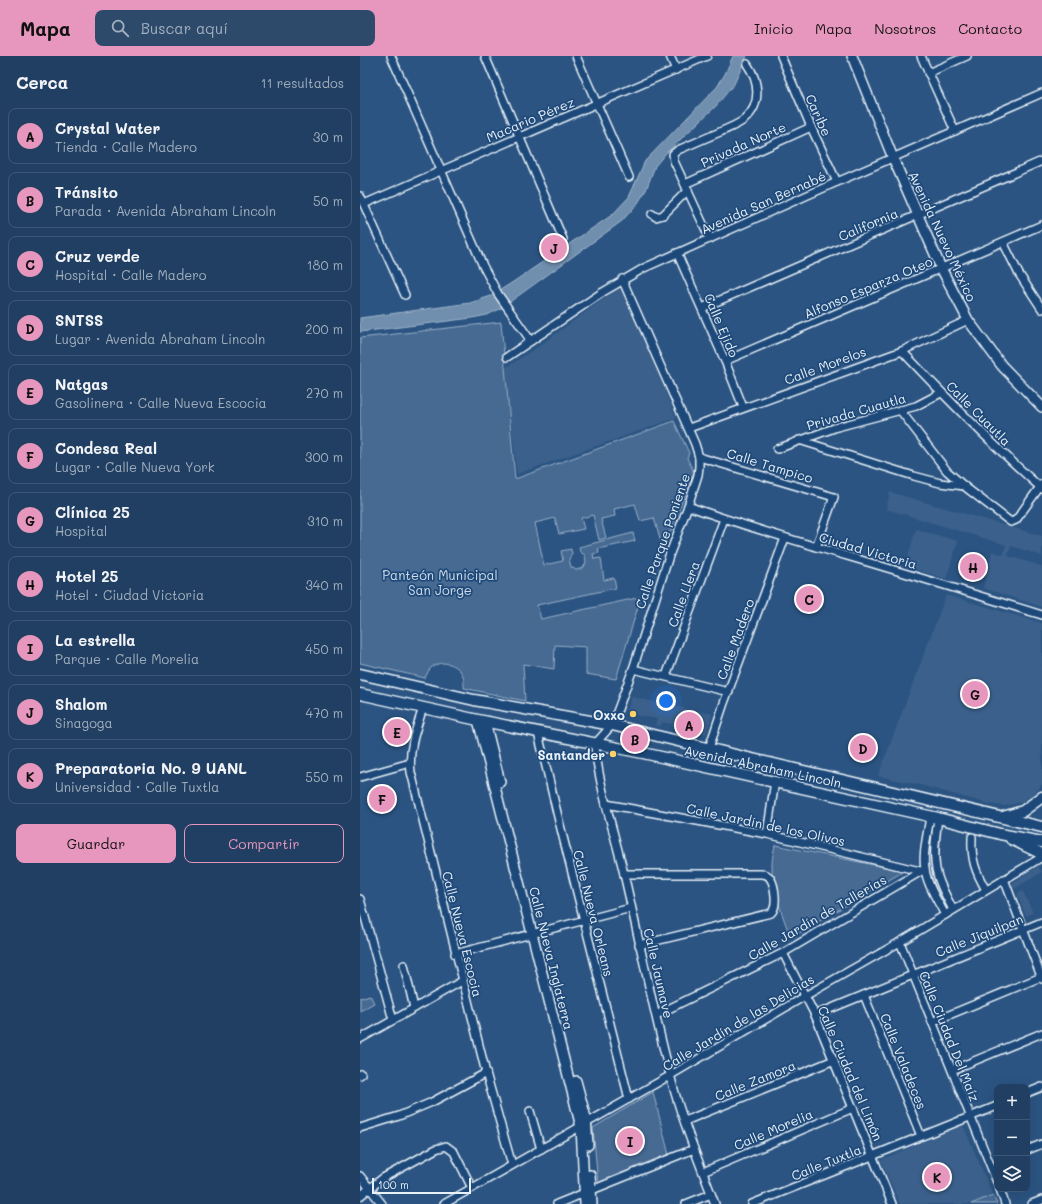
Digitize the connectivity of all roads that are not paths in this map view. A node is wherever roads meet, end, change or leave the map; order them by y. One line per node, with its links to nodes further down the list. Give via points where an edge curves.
1 (391, 56): 20 (street)
2 (485, 56): 17 (street)
3 (576, 56): 14 (street)
4 (670, 56): 11 (street)
5 (707, 56): 11 (street, Macario Pérez)
6 (781, 56): 15 (street, Caribe)
7 (852, 56): 18 (street, Avenida Nuevo México)
8 (921, 56): 12 (street)
9 (967, 56): 12 (street)
10 (747, 64): 23 (street, via 755,77 758,91 753,108 747,117 736,125 673,154)
11 (676, 70): 14 (street, Macario Pérez)
12 (928, 72): 16 (street)
13 (1042, 93): 16 (street, Avenida San Bernabé)
14 (597, 104): 17 (street, Macario Pérez); 21 (street)
15 (811, 127): 22 (street, Caribe); 23 (street, Privada Norte)
16 (955, 131): 18 (street, Avenida San Bernabé)
17 (519, 137): 20 (street, Macario Pérez); 29 (street)
18 (893, 158): 22 (street, Avenida San Bernabé); 27 (street, Avenida Nuevo México)
19 (1042, 161): 27 (street, California)
20 (441, 170): 25 (street, Macario Pérez); 39 (street, via 498,294)
21 (629, 177)
22 (837, 182): 30 (street, Avenida San Bernabé)
23 (687, 187): 26 (street, Privada Norte, via 663,215 656,217); 30 (street)
24 (360, 196): 25 (street)
25 (364, 204): 35 (street)
26 (652, 214)
27 (918, 215): 33 (street, Avenida Nuevo México); 36 (street, California)
28 (1042, 225): 31 (street, Alfonso Esparza Oteo)
29 (563, 239)
30 (710, 239): 32 (street, Avenida San Bernabé)
31 (1003, 242): 33 (street, Alfonso Esparza Oteo); 37 (street, via 1019,274)
32 (677, 253): 34 (street, Avenida San Bernabé); 36 (street, Calle Ejido)
33 (941, 268): 38 (street, Avenida Nuevo México); 42 (street, Alfonso Esparza Oteo)
34 (622, 279): 39 (street, Avenida San Bernabé); 47 (street, Calle Parque Poniente)
35 (405, 294)
36 (702, 308): 42 (street, Calle Ejido)
37 (1042, 310)
38 (968, 320): 40 (street, Calle Morelos); 45 (street, Avenida Nuevo México, via 1002,366)
39 (531, 341): 41 (street, Avenida San Bernabé)
40 (902, 351): 43 (street, Calle Cuautla); 44 (street, Calle Morelos)
41 (507, 357)
42 (725, 361): 44 (street, Calle Ejido)
43 (941, 393): 46 (street, Privada Cuautla, via 920,405); 52 (street, Calle Cuautla)
44 (743, 407): 47 (street, Calle Morelos)
45 (1042, 407)
46 (900, 410): 48 (street, Privada Cuautla); 51 (street, via 947,471)
47 (688, 428): 50 (street, Calle Parque Poniente)
48 (799, 440): 49 (street, Privada Cuautla); 51 (street, via 914,476)
49 (777, 449)
50 (699, 456): 53 (street, Calle Parque Poniente, via 698,475); 56 (street, Calle Tampico, via 834,497)
51 (964, 486): 52 (street, via 1008,520 1014,521)
52 (1041, 487)
53 (688, 506): 54 (street, Ciudad Victoria); 58 (street, Calle Parque Poniente, via 669,556)
54 (724, 520): 55 (street, Ciudad Victoria); 60 (street, Calle Llera)
55 (785, 538): 56 (street, Ciudad Victoria); 61 (street, Calle Madero)
56 (816, 547): 57 (street, Ciudad Victoria)
57 (1042, 615)
58 (633, 669): 60 (street); 65 (street, Calle Parque Poniente)
59 (360, 674): 65 (main road, via 474,700)
60 (666, 676): 61 (street)
61 (729, 692): 68 (street, Calle Madero)
62 (360, 694): 63 (main road, Avenida Abraham Lincoln)
63 (423, 708): 64 (main road, Avenida Abraham Lincoln); 69 (street, Calle Nueva Escocia, via 414,734)
64 (481, 721): 66 (main road, Avenida Abraham Lincoln); 98 (street, Calle Nueva Inglaterra)
65 (612, 725): 67 (street); 68 (main road)
66 (538, 733): 67 (main road, Avenida Abraham Lincoln); 95 (street, Calle Nueva Orleans)
67 (595, 744): 71 (main road, Avenida Abraham Lincoln, via 643,752); 73 (street, Calle Jaumave)
68 (709, 748): 75 (main road)
69 (410, 763): 70 (street); 102 (street, Calle Nueva Escocia)
70 (360, 776)
71 (776, 782): 74 (main road, Avenida Abraham Lincoln); 77 (street)
72 (1042, 798): 75 (main road, via 1023,811)
73 (606, 804): 77 (street, Calle Jardín de los Olivos); 86 (street, Calle Jaumave)
74 (934, 817): 78 (main road, Avenida Abraham Lincoln); 81 (street); 82 (street)
75 (1003, 817): 76 (main road)
76 (1042, 826): 80 (street)
77 (767, 834): 85 (street, Calle Jardín de los Olivos)
78 (1000, 834): 80 (main road, Avenida Abraham Lincoln); 83 (main road)
79 (972, 837): 90 (street, via 973,860)
80 (1042, 843)
81 (926, 850): 82 (street); 85 (street)
82 (935, 851): 88 (street)
83 (1042, 854)
84 (1042, 857): 87 (street, Calle Jardín de las Delicias)
85 (922, 870): 89 (street); 101 (street, Calle Jardín de Tallerías)
86 (624, 874): 92 (street, Calle Jaumave); 100 (street, via 754,874 767,876 772,882 775,905 773,911 762,916)
87 (1004, 879): 90 (street, Calle Jardín de las Delicias); 97 (street)
88 (940, 883): 89 (street); 93 (street)
89 (931, 886): 94 (street)
90 (986, 890): 93 (street, Calle Jardín de las Delicias)
91 (360, 899): 112 (street)
92 (631, 908): 95 (street); 100 (street, Calle Jaumave)
93 (953, 910): 94 (street, Calle Jardín de las Delicias)
94 (945, 915): 99 (street, Calle Jardín de las Delicias)
95 (584, 921): 98 (street); 122 (street, Calle Nueva Orleans)
96 (1042, 922): 97 (street, Calle Jiquilpan)
97 (1023, 929): 104 (street, Calle Jiquilpan); 105 (street)
98 (535, 934): 102 (street); 128 (street, Calle Nueva Inglaterra)
99 (900, 942): 104 (street, Calle Ciudad Del Maíz); 108 (street, Calle Jardín de las Delicias)
100 (639, 945): 110 (street, Calle Jaumave)
101 (783, 953): 108 (street, Calle Ciudad del Limón); 110 (street, Calle Jardín de Tallerías)
102 (455, 954): 106 (street, Calle Nueva Escocia)
103 (404, 965): 109 (street)
104 (914, 975): 107 (street, Calle Jiquilpan); 113 (street, Calle Ciudad Del Maíz)
105 (1042, 978): 113 (street)
106 (462, 981): 109 (street); 118 (street, Calle Nueva Escocia)
107 (864, 994): 111 (street, Calle Jiquilpan); 130 (street, Calle Valadeces)
108 (805, 996): 111 (street, Calle Ciudad del Limón); 119 (street, Calle Jardín de las Delicias)
109 (414, 1008): 112 (street)
110 (656, 1015): 119 (street, Calle Jaumave)
111 (815, 1015): 116 (street, Calle Ciudad del Limón)
112 (393, 1020): 115 (street)
113 (932, 1022): 117 (street, Calle Ciudad Del Maíz)
114 (1042, 1033): 117 (street)
115 (360, 1039)
116 (834, 1060): 124 (street, Calle Ciudad del Limón); 127 (street, Calle Zamora)
117 (952, 1070): 126 (street, Calle Ciudad Del Maíz)
118 (486, 1073): 129 (street, via 432,1102); 137 (street, Calle Nueva Escocia)
119 (671, 1075): 122 (street, Calle Jardín de las Delicias); 127 (street, Calle Jaumave)
120 (1042, 1087): 121 (street)
121 (1030, 1092)
122 (629, 1100): 128 (street, Calle Jardín de las Delicias)
123 (994, 1107): 126 (street, Calle Tuxtla)
124 (853, 1108): 135 (street, Calle Ciudad del Limón); 138 (street, Calle Morelia)
125 (530, 1111): 132 (street)
126 (970, 1117): 130 (street, Calle Tuxtla); 136 (street, Calle Ciudad Del Maíz)
127 (685, 1121): 133 (street, Calle Jaumave)
128 (584, 1126): 132 (street, Calle Jardín de las Delicias); 142 (street, Calle Nueva Inglaterra)
129 (360, 1128)
130 (921, 1136): 135 (street, Calle Tuxtla)
131 (1042, 1144): 134 (street)
132 (540, 1149): 137 (street, Calle Jardín de las Delicias)
133 (694, 1149): 138 (street, Calle Jaumave); 142 (street)
134 (1030, 1149)
135 (873, 1156): 154 (street, Calle Tuxtla); 155 (street, Calle Ciudad del Limón)
136 (994, 1163)
137 (512, 1165): 140 (street, Calle Jardín de las Delicias)
138 (703, 1172): 144 (street, Calle Jaumave)
139 (360, 1176): 141 (street)
140 (472, 1188): 141 (street, via 454,1152 446,1146 383,1178); 148 (street, Calle Jardín de las Delicias)
141 (370, 1189): 145 (street); 147 (street)
142 (588, 1192): 149 (street); 150 (street, Calle Nueva Inglaterra); 151 (street, Calle Nueva Inglaterra)
143 (1001, 1192): 156 (street)
144 (712, 1194): 152 (street); 153 (street, Calle Jaumave)
145 (360, 1196)
146 (1042, 1200): 157 (street)
147 (382, 1204)
148 (444, 1204)
149 (557, 1204)
150 (586, 1204)
151 (592, 1204)
152 (686, 1204)
153 (716, 1204)
154 (752, 1204)
155 (891, 1204)
156 (1005, 1204)
157 (1032, 1204)

